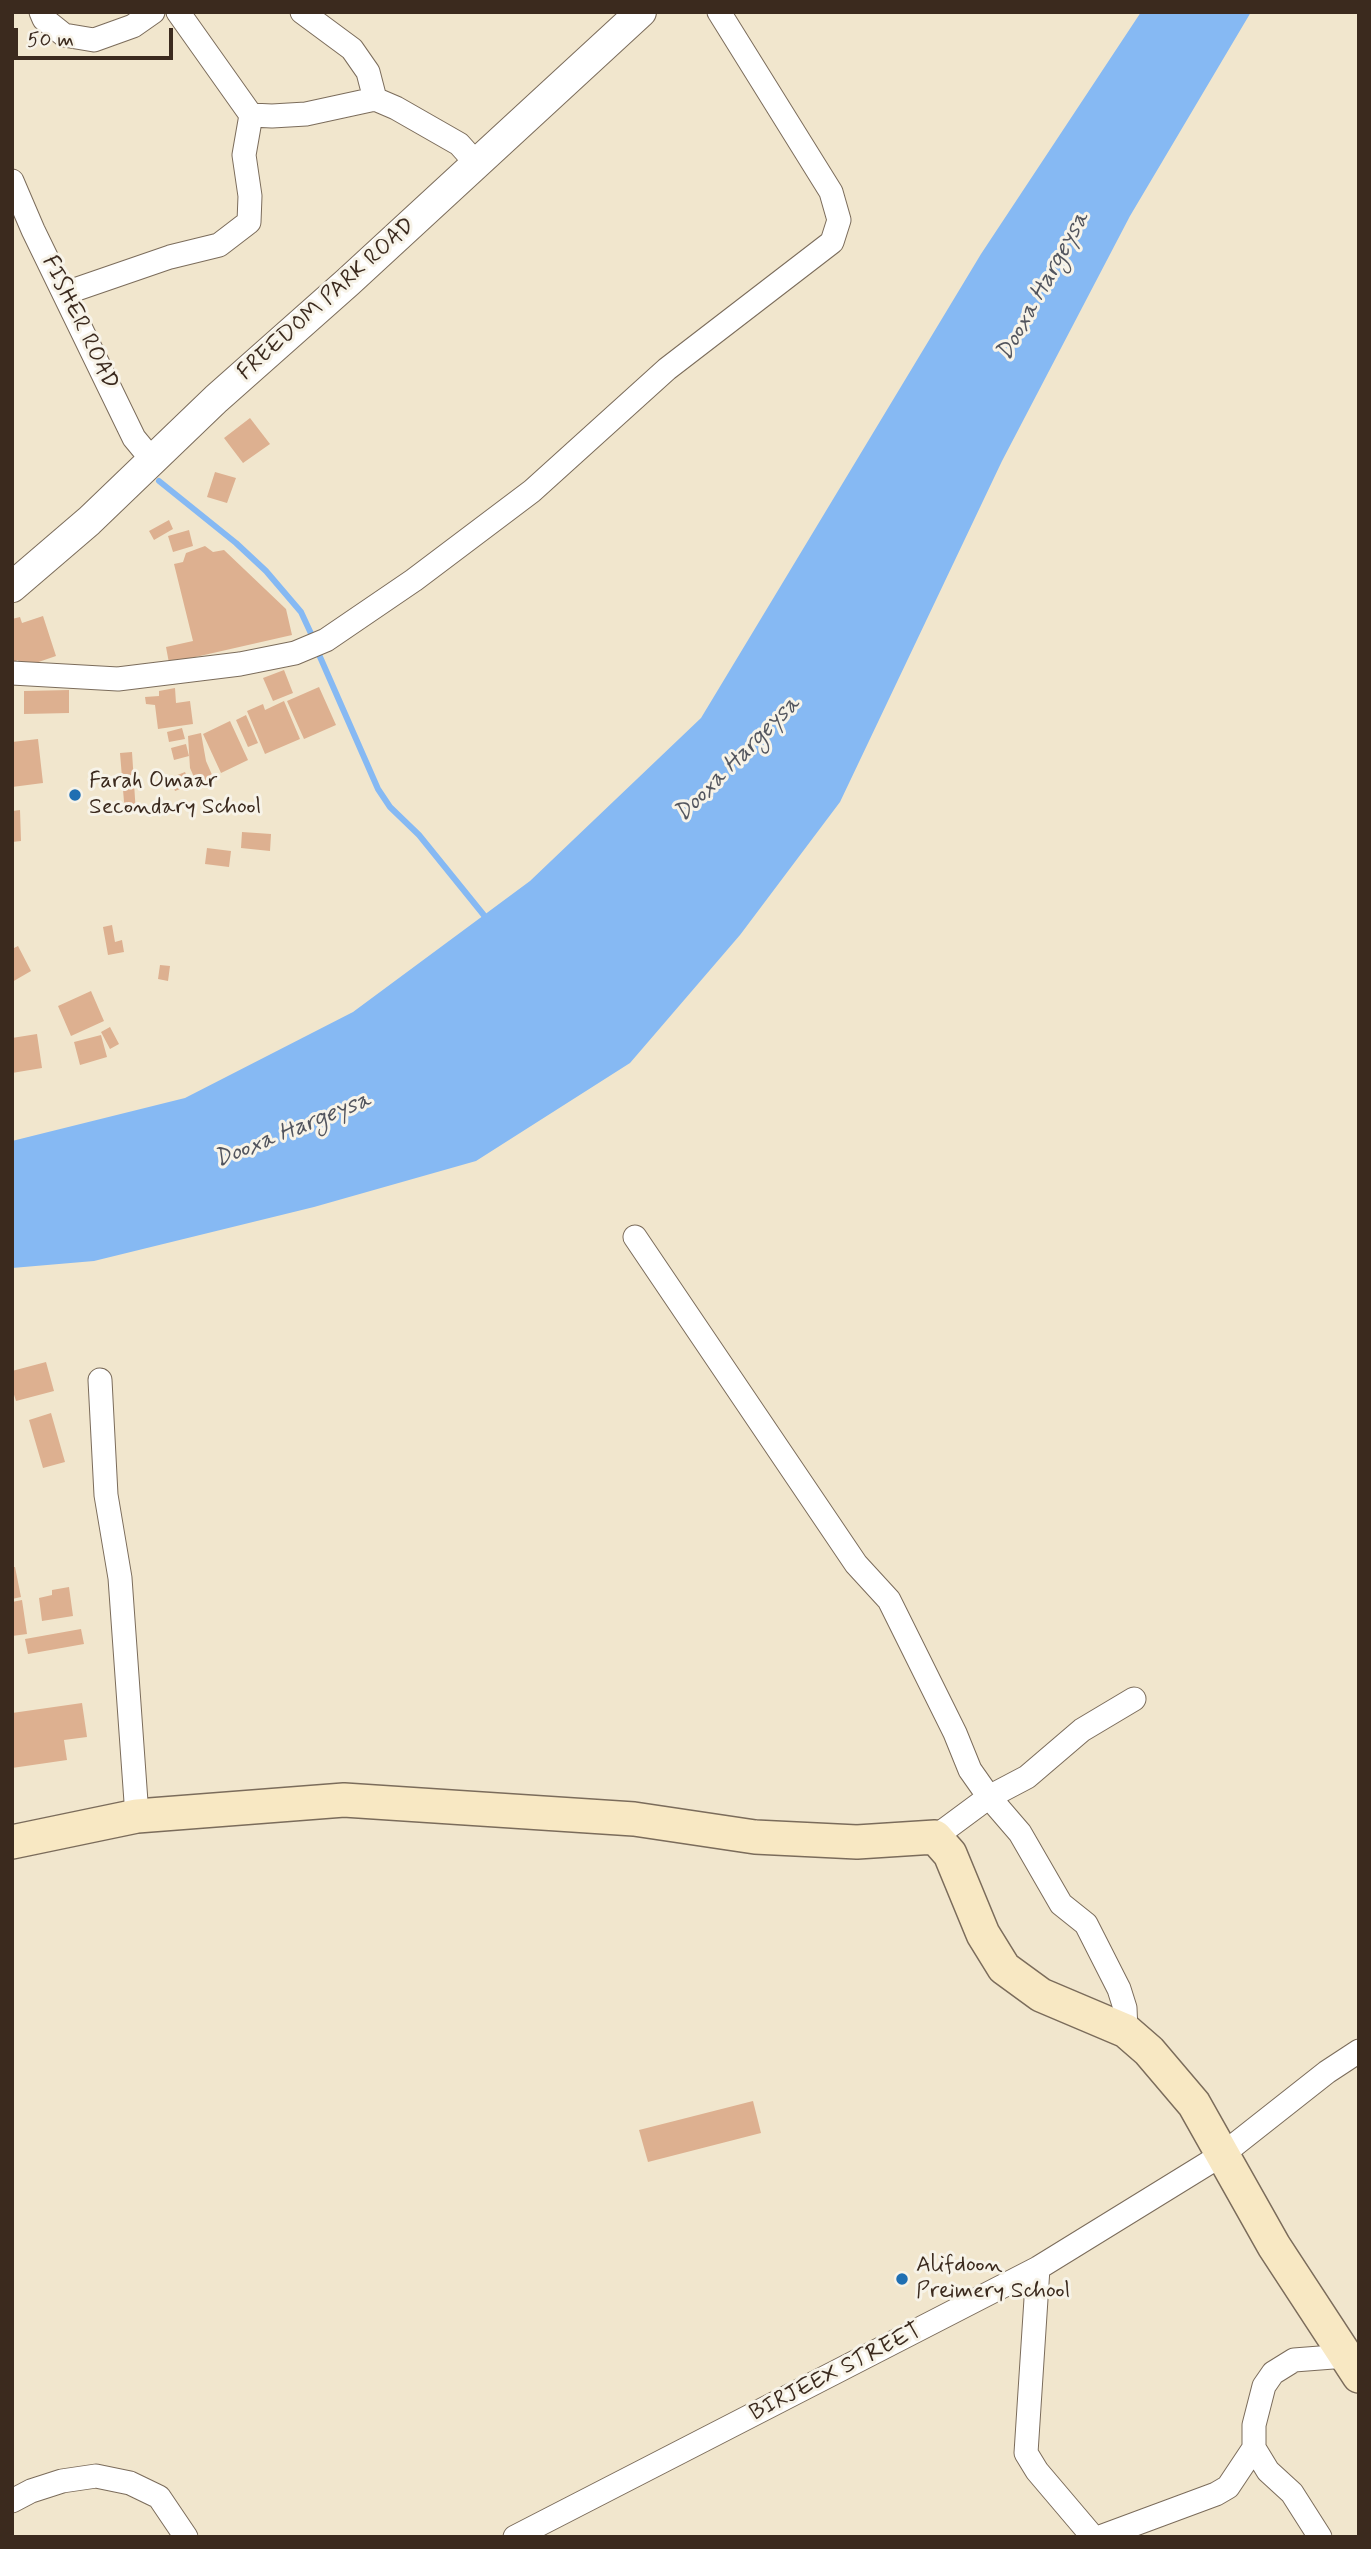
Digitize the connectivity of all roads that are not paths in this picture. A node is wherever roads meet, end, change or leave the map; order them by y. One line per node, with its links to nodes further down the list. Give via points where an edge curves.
1 (41, 12): 2 (street, via 64,35 94,40 133,26)
2 (153, 12)
3 (178, 12): 8 (street)
4 (302, 12): 7 (street, via 352,48 368,72)
5 (641, 12): 9 (street, FREEDOM PARK ROAD)
6 (719, 12): 14 (street, via 831,192 839,220 832,242 667,369 532,492 326,640 295,653 240,664 118,679)
7 (375, 99): 8 (street, via 306,114); 9 (street, via 459,144)
8 (251, 114): 11 (street, via 244,155 250,196 248,222 219,245 170,257 77,289)
9 (477, 164): 12 (street, FREEDOM PARK ROAD)
10 (12, 181): 11 (street, FISHER ROAD)
11 (66, 297): 12 (street, FISHER ROAD, via 134,438)
12 (153, 461): 13 (street, FREEDOM PARK ROAD)
13 (12, 587)
14 (12, 673)
15 (635, 1237): 18 (street, via 856,1564 890,1600 970,1770)
16 (100, 1380): 19 (street, via 106,1495 120,1578)
17 (1134, 1699): 18 (street, via 1082,1730 1027,1777)
18 (989, 1797): 20 (street); 22 (street, via 1020,1833 1061,1904 1086,1924 1119,1989)
19 (137, 1816): 20 (main road, via 344,1800 634,1819 755,1837 857,1842); 21 (main road)
20 (935, 1837): 22 (main road, via 950,1854 983,1934 1004,1968 1041,1995)
21 (12, 1842)
22 (1126, 2031): 24 (main road, via 1194,2104)
23 (1359, 2051): 24 (street, BIRJEEX STREET)
24 (1223, 2154): 25 (street, BIRJEEX STREET); 26 (main road, via 1274,2246)
25 (1038, 2268): 30 (street, BIRJEEX STREET); 31 (street, via 1026,2453)
26 (1352, 2367): 27 (street, via 1294,2360 1273,2373 1264,2386 1254,2425)
27 (1254, 2448): 32 (street, via 1228,2487 1216,2494); 33 (street, via 1268,2471 1292,2493)
28 (12, 2501): 29 (street, via 31,2491 96,2476 130,2483 159,2497)
29 (186, 2537)
30 (515, 2537)
31 (1093, 2537)
32 (1100, 2537)
33 (1320, 2537)

